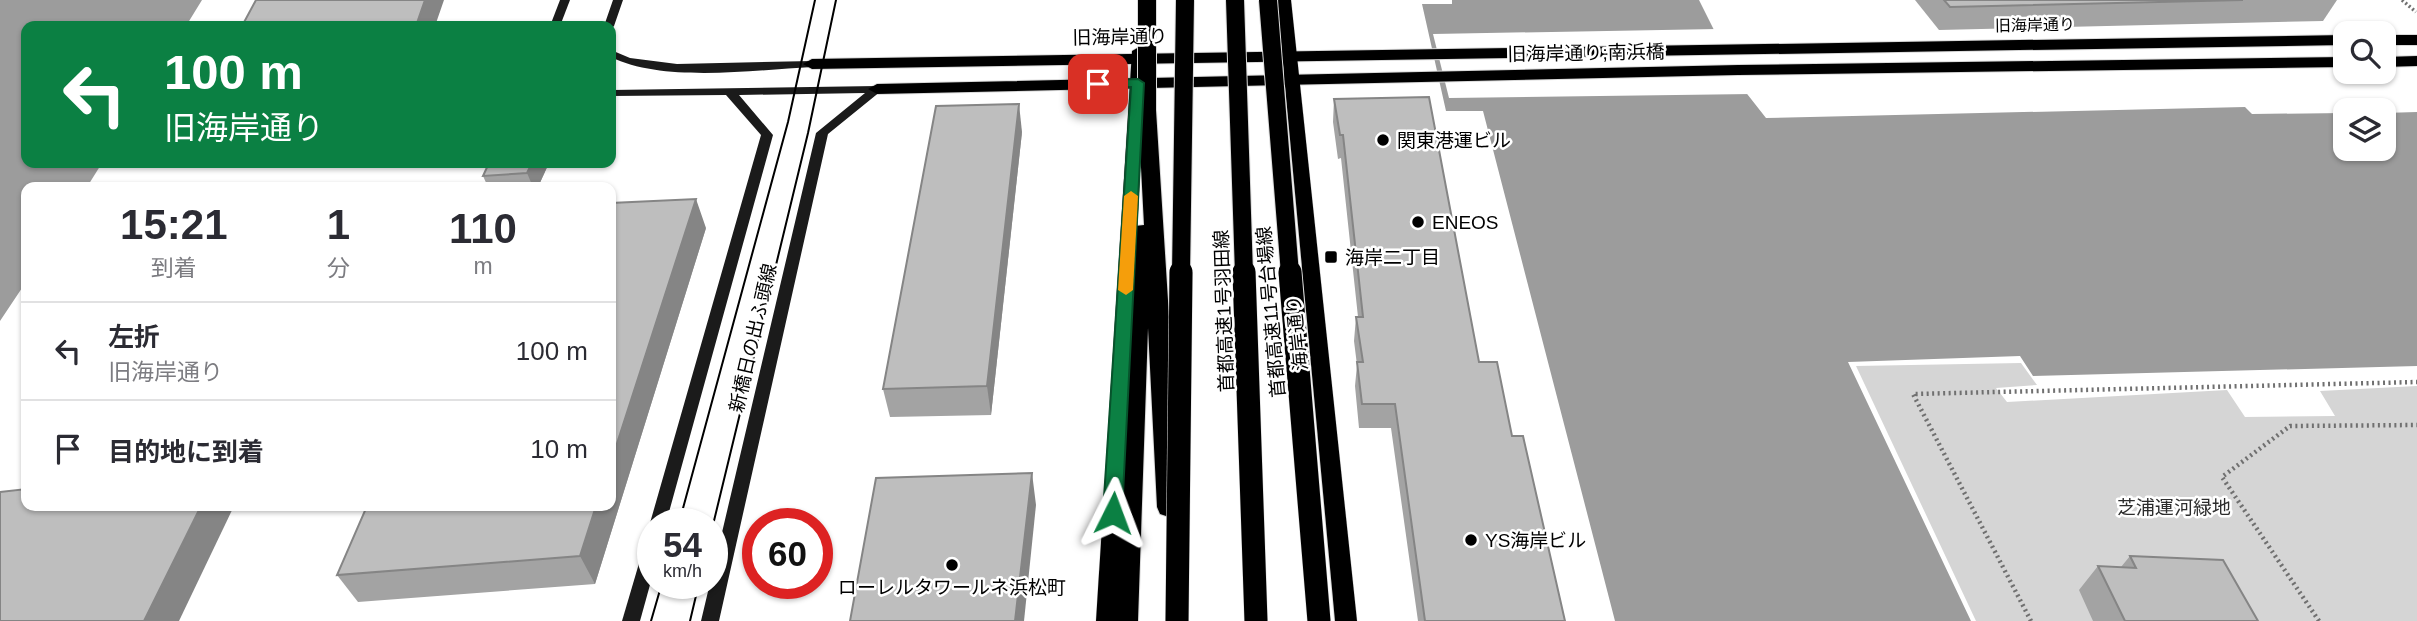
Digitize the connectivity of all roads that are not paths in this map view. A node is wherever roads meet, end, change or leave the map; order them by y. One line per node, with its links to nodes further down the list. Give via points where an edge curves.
1 (565, 0): 8 (main road)
2 (618, 0): 9 (main road)
3 (1144, 0): 17 (main road); 27 (highway, bridge)
4 (1185, 0): 34 (highway, 首都高速1号羽田線, bridge)
5 (1235, 0): 35 (highway, 首都高速1号羽田線, bridge)
6 (1268, 0): 36 (highway, 首都高速11号台場線, bridge)
7 (1284, 0): 15 (main road, 海岸通り)
8 (557, 21)
9 (610, 21)
10 (2333, 40): 13 (highway, 旧海岸通り)
11 (2396, 40): 12 (highway)
12 (2417, 40)
13 (1726, 48): 14 (highway, 旧海岸通り;南浜橋)
14 (1429, 52): 15 (highway, 旧海岸通り)
15 (1291, 54): 17 (highway, 旧海岸通り); 22 (main road, 海岸通り)
16 (616, 56): 21 (main road, via 629,62 668,67)
17 (1138, 58): 21 (highway, 旧海岸通り); 23 (main road)
18 (2417, 61): 20 (highway)
19 (2333, 62): 22 (highway, 旧海岸通り;南浜橋)
20 (2396, 62)
21 (812, 64)
22 (1294, 79): 23 (highway); 37 (main road, 海岸通り)
23 (1138, 83): 24 (highway); 32 (main road)
24 (877, 89): 26 (main road); 31 (main road, 新橋日の出ふ頭線, via 822,133)
25 (616, 93): 26 (main road)
26 (731, 93): 28 (main road, 新橋日の出ふ頭線, via 767,135)
27 (1147, 110): 33 (highway); 34 (highway, bridge)
28 (662, 508)
29 (637, 599): 30 (main road)
30 (631, 621)
31 (709, 621)
32 (1107, 621)
33 (1125, 621)
34 (1176, 621)
35 (1256, 621)
36 (1319, 621)
37 (1346, 621)

